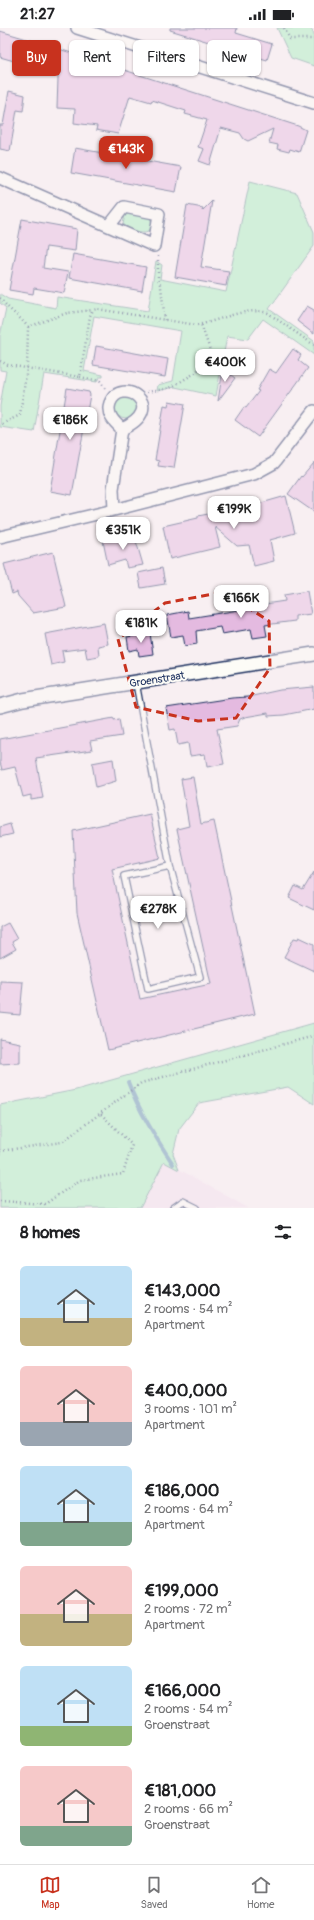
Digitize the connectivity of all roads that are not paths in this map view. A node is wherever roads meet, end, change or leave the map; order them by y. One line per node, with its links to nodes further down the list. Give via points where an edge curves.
1 (77, 28): 2 (street)
2 (314, 103)
3 (0, 178): 4 (street)
4 (109, 226): 4 (street, via 154,246 159,214 124,207)
5 (314, 411): 7 (street, via 274,463 254,474)
6 (122, 429): 6 (street, via 110,415 109,407 112,399 119,393 128,392 138,398 142,404 142,412 140,419); 7 (street, via 113,489)
7 (114, 510): 8 (street)
8 (0, 537)
9 (314, 654): 10 (street, Groenstraat)
10 (136, 682): 11 (street, Groenstraat); 12 (lane)
11 (0, 706)
12 (170, 866): 12 (lane, via 124,876 148,989 200,977)
13 (173, 1208): 14 (lane, via 183,1201)
14 (197, 1208)

